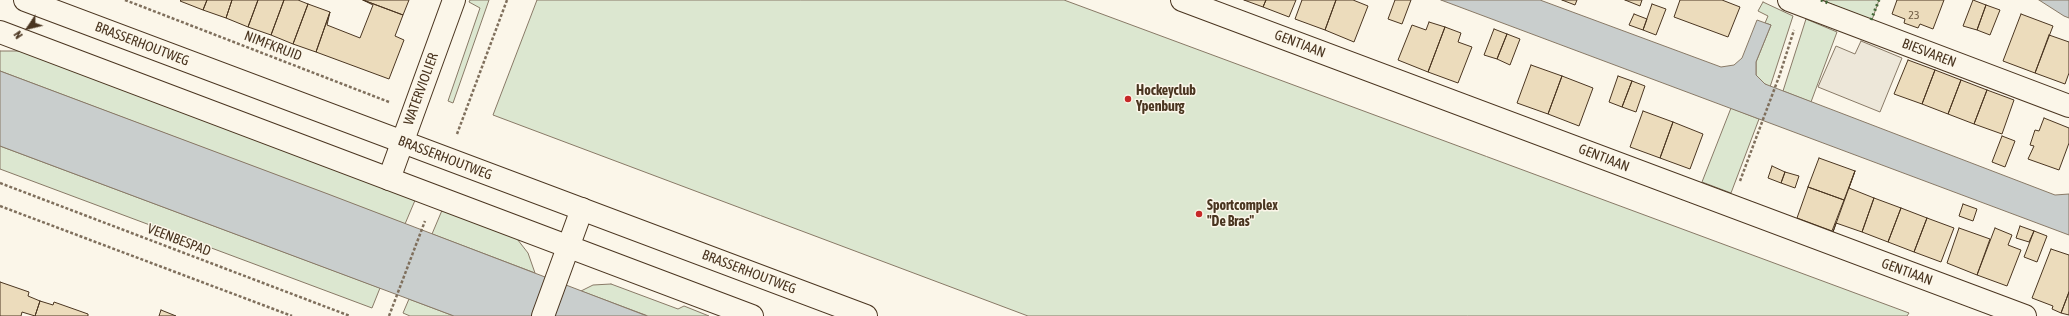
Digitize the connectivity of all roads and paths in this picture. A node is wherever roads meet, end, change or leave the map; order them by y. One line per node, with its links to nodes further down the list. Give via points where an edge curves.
1 (25, 0): 10 (main road, BRASSERHOUTWEG)
2 (125, 0): 9 (path, NIMFKRUID)
3 (454, 0): 9 (main road, WATERVIOLIER)
4 (507, 0): 11 (path)
5 (1182, 0): 16 (main road, GENTIAAN)
6 (1795, 2): 8 (main road, BIESVAREN); 16 (path, via 1780,74)
7 (0, 32): 12 (main road)
8 (2069, 106)
9 (413, 111): 10 (main road, WATERVIOLIER)
10 (402, 142): 11 (main road, BRASSERHOUTWEG); 12 (main road, WATERVIOLIER)
11 (448, 159): 17 (main road, BRASSERHOUTWEG)
12 (389, 179): 14 (main road)
13 (0, 183): 20 (path, VEENBESPAD)
14 (434, 196): 18 (main road); 21 (path)
15 (0, 206): 19 (path)
16 (1731, 206): 25 (main road, GENTIAAN)
17 (582, 209): 18 (main road); 24 (main road, BRASSERHOUTWEG)
18 (568, 246): 22 (main road); 23 (main road)
19 (292, 316)
20 (350, 316)
21 (389, 316)
22 (543, 316)
23 (752, 316)
24 (866, 316)
25 (2025, 316)

